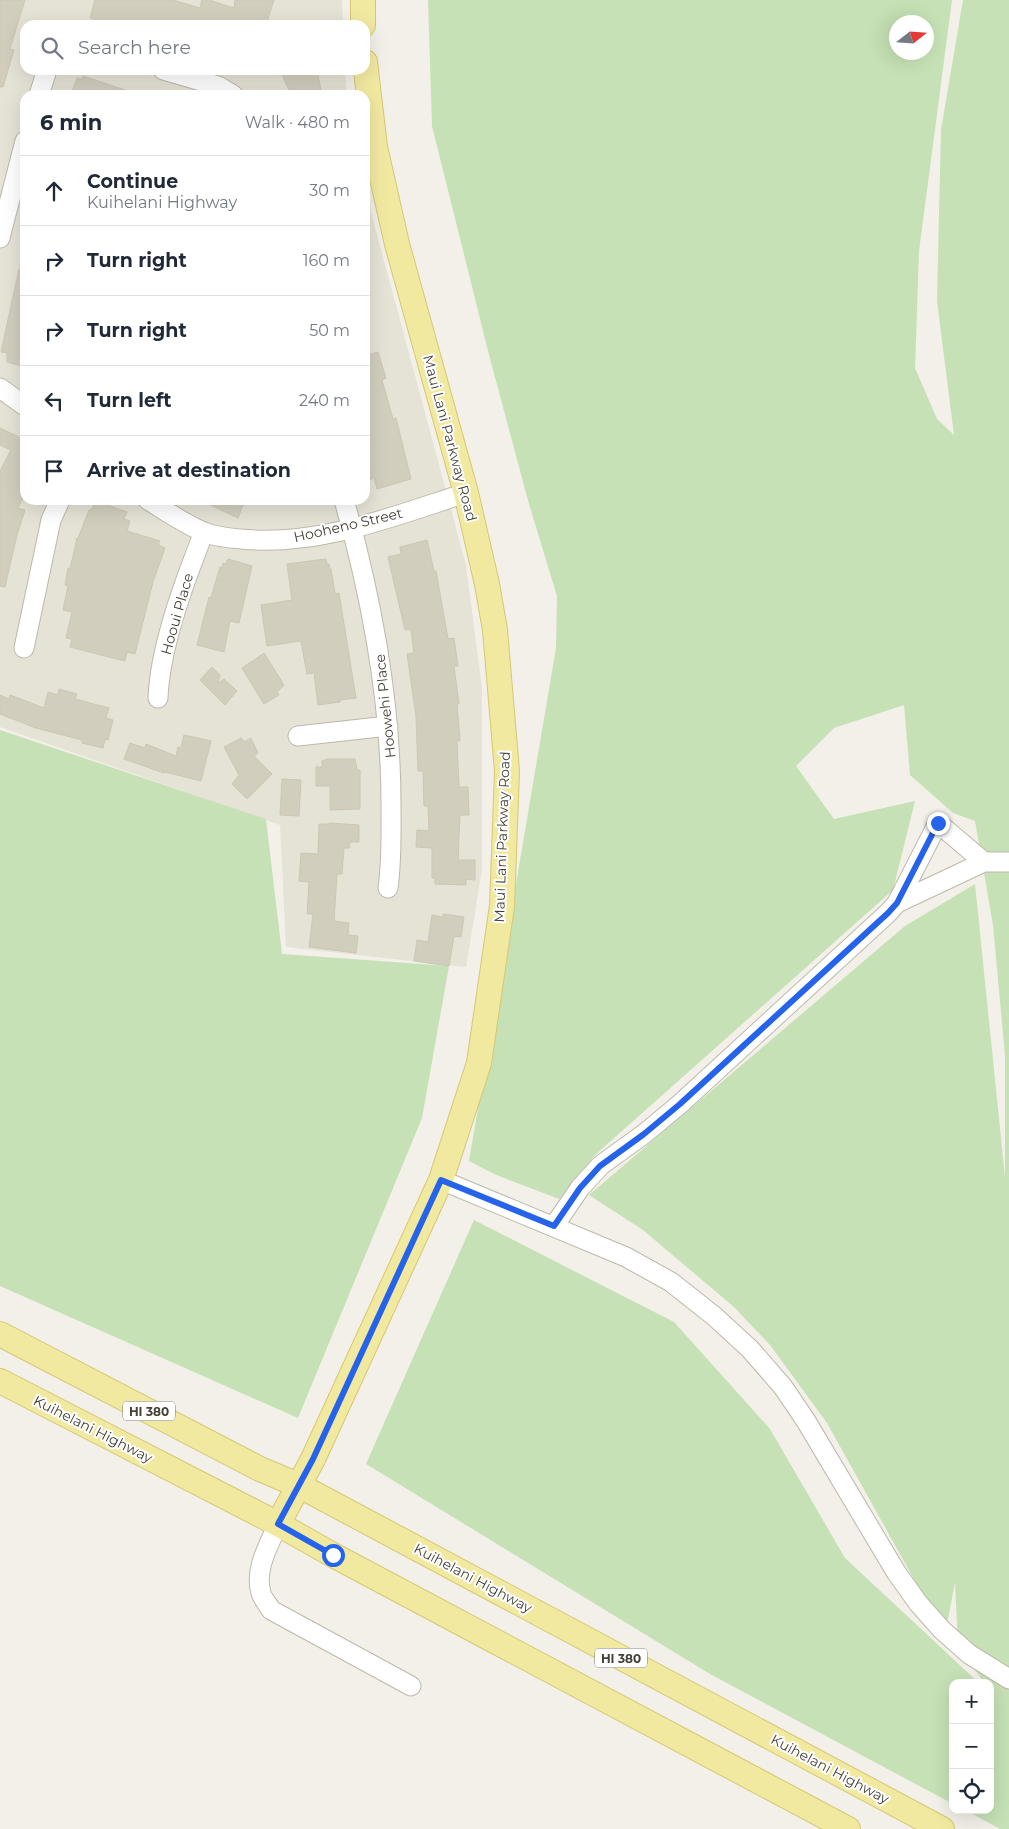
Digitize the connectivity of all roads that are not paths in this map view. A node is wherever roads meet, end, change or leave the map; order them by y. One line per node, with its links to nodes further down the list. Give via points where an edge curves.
1 (364, 0): 2 (main road)
2 (364, 20)
3 (45, 75): 6 (street)
4 (180, 75): 7 (street)
5 (367, 75): 8 (main road, Maui Lani Parkway Road)
6 (41, 90)
7 (225, 90)
8 (368, 90)
9 (370, 104): 14 (main road, Maui Lani Parkway Road, via 375,147 397,244)
10 (20, 160): 11 (street)
11 (0, 238)
12 (0, 388): 13 (street)
13 (20, 402)
14 (466, 494): 18 (street, Hooheno Street); 28 (main road, Maui Lani Parkway Road, via 487,584 502,694 507,770 503,887 479,1063)
15 (58, 505): 20 (street, via 51,520)
16 (157, 505): 19 (street, Hooheno Street)
17 (345, 505): 18 (street, Hoowehi Place)
18 (352, 528): 19 (street, Hooheno Street, via 302,539 266,542 225,538); 22 (street, Hoowehi Place, via 377,639)
19 (204, 532): 21 (street, Hooui Place, via 187,575 169,637)
20 (24, 648)
21 (158, 698)
22 (388, 726): 23 (street); 26 (street, Hoowehi Place, via 391,766)
23 (298, 736)
24 (984, 862): 25 (street); 27 (street); 27 (street, via 938,823)
25 (1009, 862)
26 (388, 888)
27 (897, 903): 29 (street, via 680,1104 600,1166)
28 (441, 1180): 29 (street); 32 (main road, Maui Lani Parkway Road)
29 (554, 1226): 34 (street, via 626,1257 670,1282 750,1349 783,1387 806,1421 918,1603 969,1654)
30 (0, 1334): 32 (main road, Kuihelani Highway / HI 380)
31 (0, 1381): 33 (main road, Kuihelani Highway)
32 (300, 1486): 33 (main road, Maui Lani Parkway Road); 37 (main road, Kuihelani Highway / HI 380)
33 (278, 1524): 35 (street, via 263,1557 259,1581 261,1594 271,1610); 36 (main road, Kuihelani Highway)
34 (1009, 1680)
35 (411, 1686)
36 (848, 1829)
37 (942, 1829)

